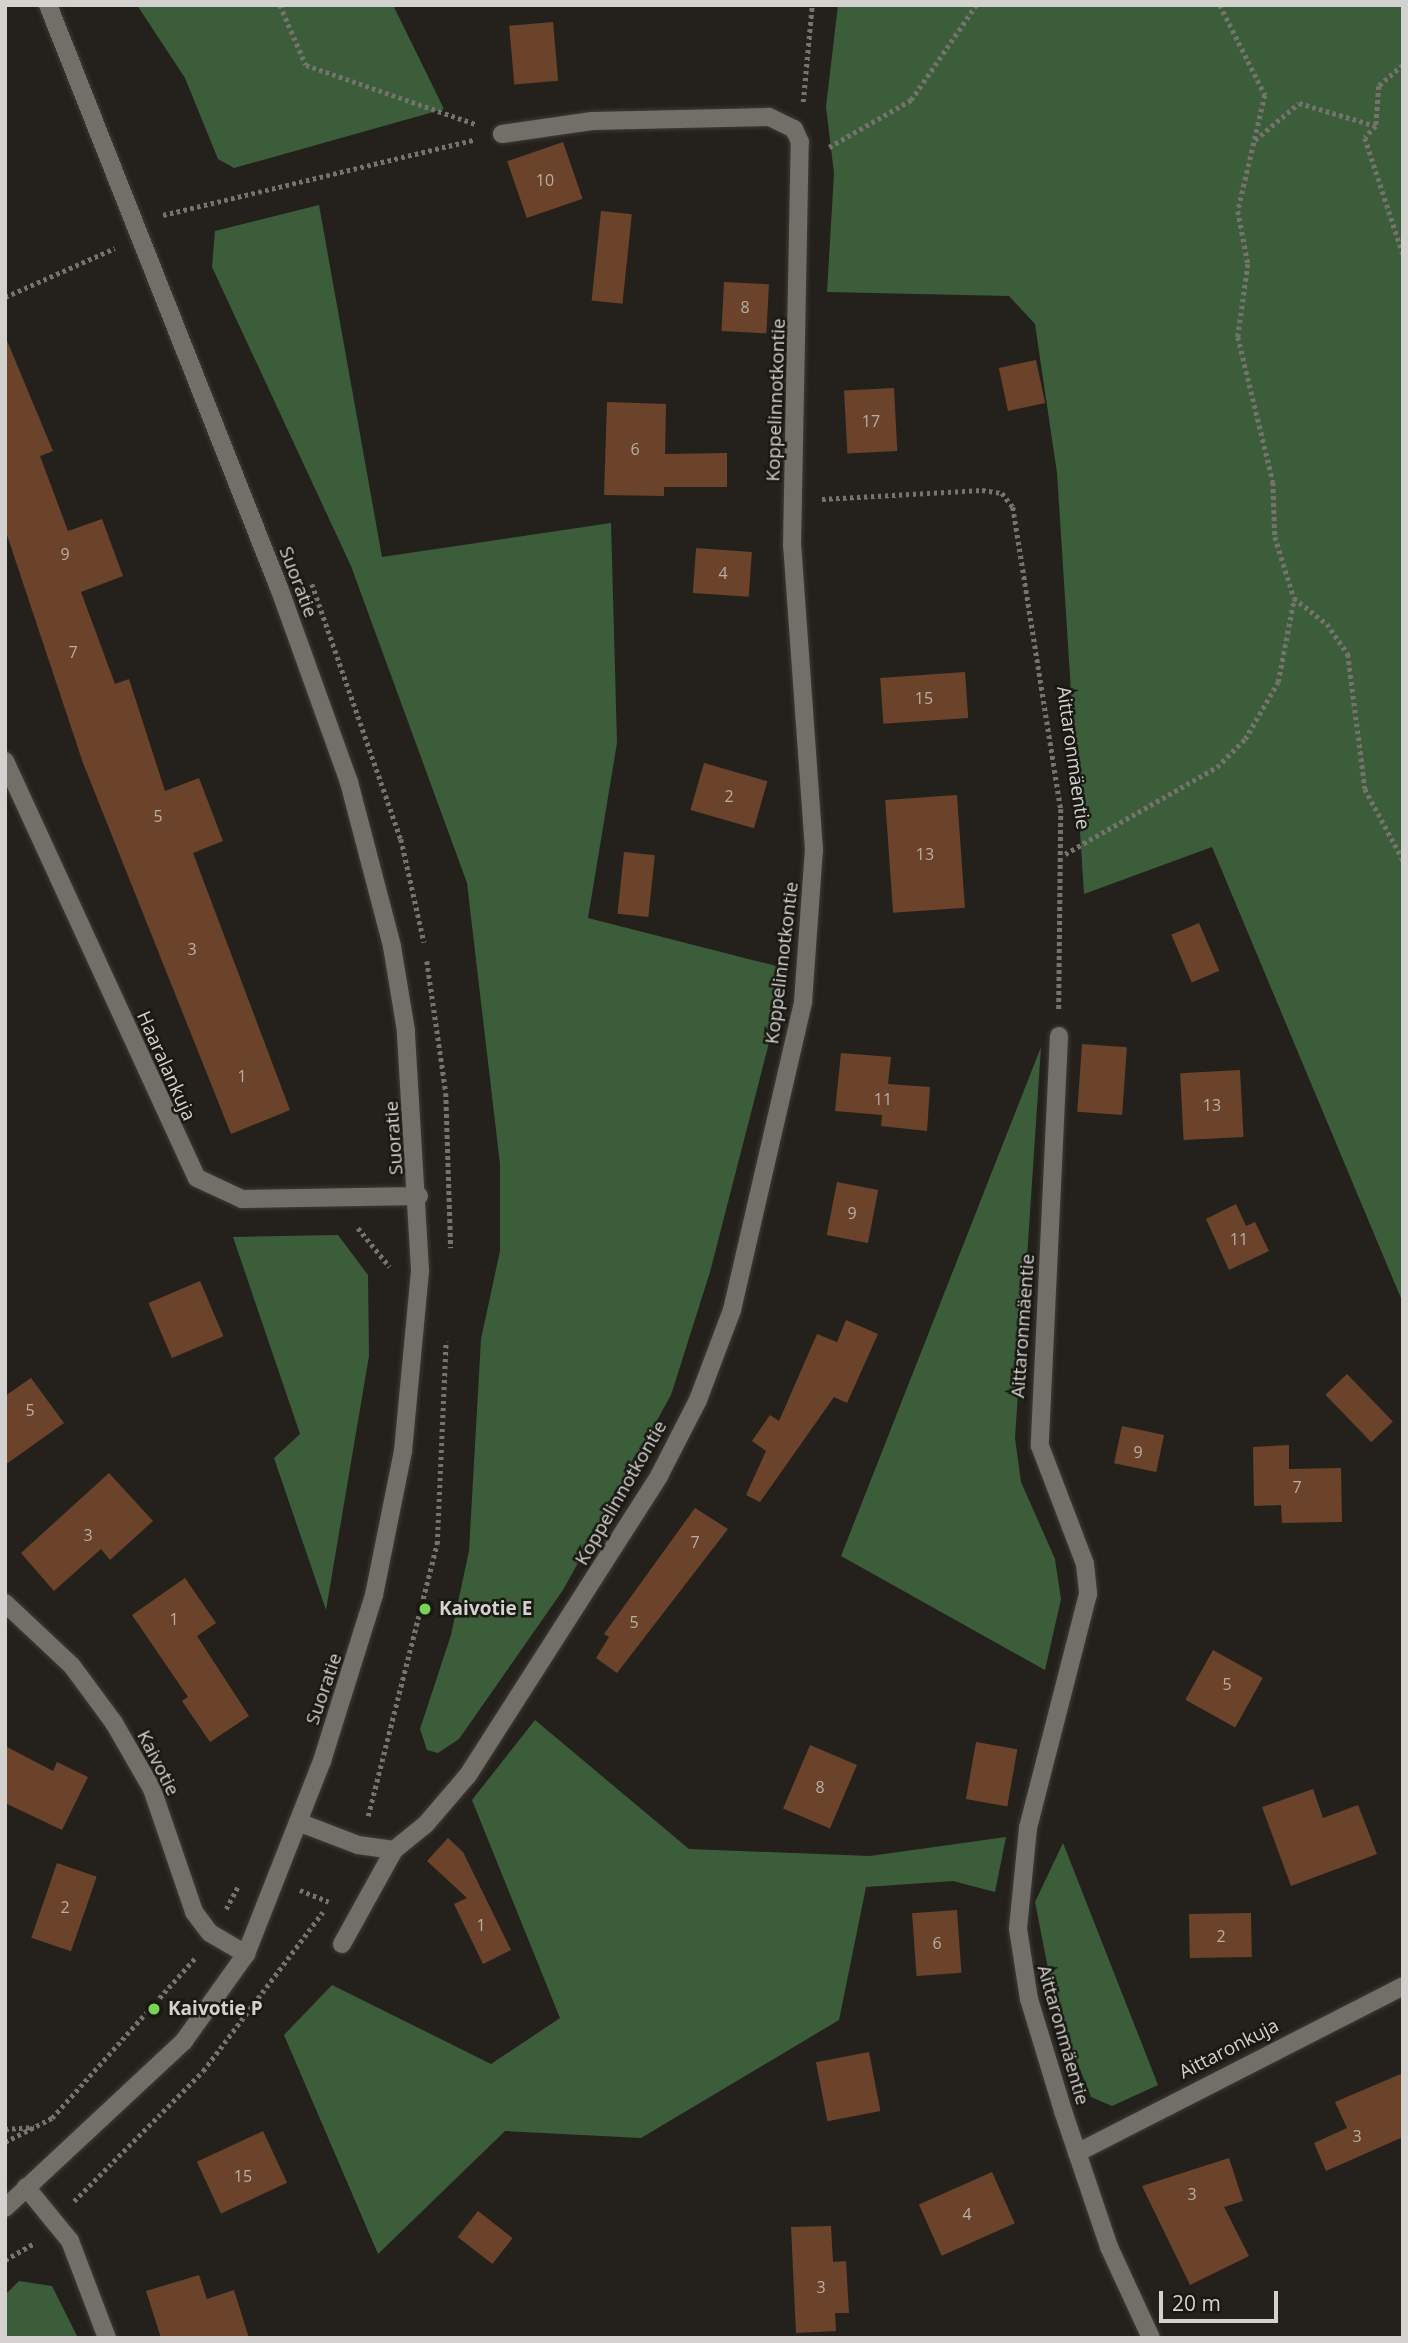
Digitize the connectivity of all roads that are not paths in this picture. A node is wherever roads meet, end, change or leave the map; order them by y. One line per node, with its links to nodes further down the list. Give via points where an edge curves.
1 (48, 5): 5 (street, Suoratie, via 279,588 349,782 392,946)
2 (502, 134): 8 (street, Koppelinnotkontie, via 592,121 769,117 794,130 804,161 794,500 814,850 812,924 782,1105 732,1310 698,1400 659,1476 468,1775 426,1824)
3 (5, 761): 5 (street, Haaralankuja, via 197,1178 242,1199)
4 (1059, 1036): 12 (street, Aittaronmäentie, via 1040,1446 1085,1564 1088,1594 1028,1828 1018,1929 1029,1999)
5 (419, 1196): 7 (street, Suoratie, via 413,1363 390,1527 355,1665)
6 (5, 1603): 10 (street, Kaivotie, via 72,1666 114,1723 152,1789 194,1912 210,1933)
7 (298, 1822): 8 (street, via 358,1845); 10 (street, Suoratie)
8 (394, 1850): 9 (street)
9 (342, 1944)
10 (246, 1954): 13 (street, Suoratie, via 184,2041)
11 (1403, 1986): 12 (street, Aittaronkuja)
12 (1077, 2154): 15 (street, Aittaronmäentie, via 1109,2247)
13 (26, 2186): 14 (street, Suoratie); 16 (street, via 69,2241)
14 (5, 2208)
15 (1148, 2337)
16 (107, 2338)

